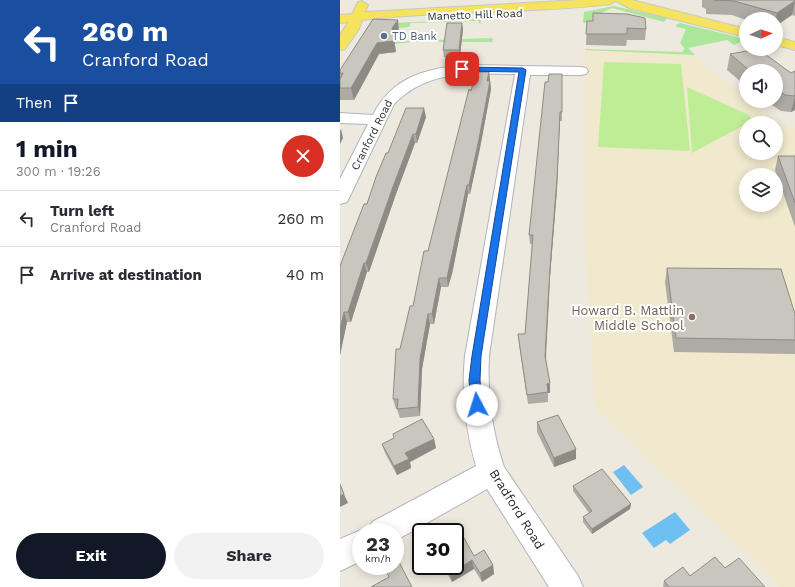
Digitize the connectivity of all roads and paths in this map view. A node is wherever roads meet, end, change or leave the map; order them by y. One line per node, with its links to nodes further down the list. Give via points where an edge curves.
1 (364, 0): 8 (main road)
2 (370, 0): 5 (main road, via 372,5 383,9)
3 (611, 0): 6 (main road, Manetto Hill Road, via 561,10)
4 (622, 0): 10 (main road)
5 (415, 11): 6 (main road, Manetto Hill Road); 8 (main road, Manetto Hill Road)
6 (491, 12): 8 (main road, Manetto Hill Road)
7 (340, 18): 8 (main road)
8 (356, 20): 9 (main road); 12 (main road)
9 (340, 25)
10 (739, 31)
11 (783, 43): 13 (main road)
12 (340, 46)
13 (795, 46)
14 (523, 70): 15 (street, Cranford Road); 17 (street, Cranford Road, via 462,69 428,75 396,92 387,102); 19 (street, Bradford Road, via 474,380 485,450)
15 (581, 71)
16 (340, 118): 17 (street)
17 (379, 120): 18 (street, Cranford Road)
18 (340, 198)
19 (492, 472): 20 (street); 23 (street, Bradford Road)
20 (399, 523)
21 (352, 549): 22 (street)
22 (340, 556)
23 (567, 587)

